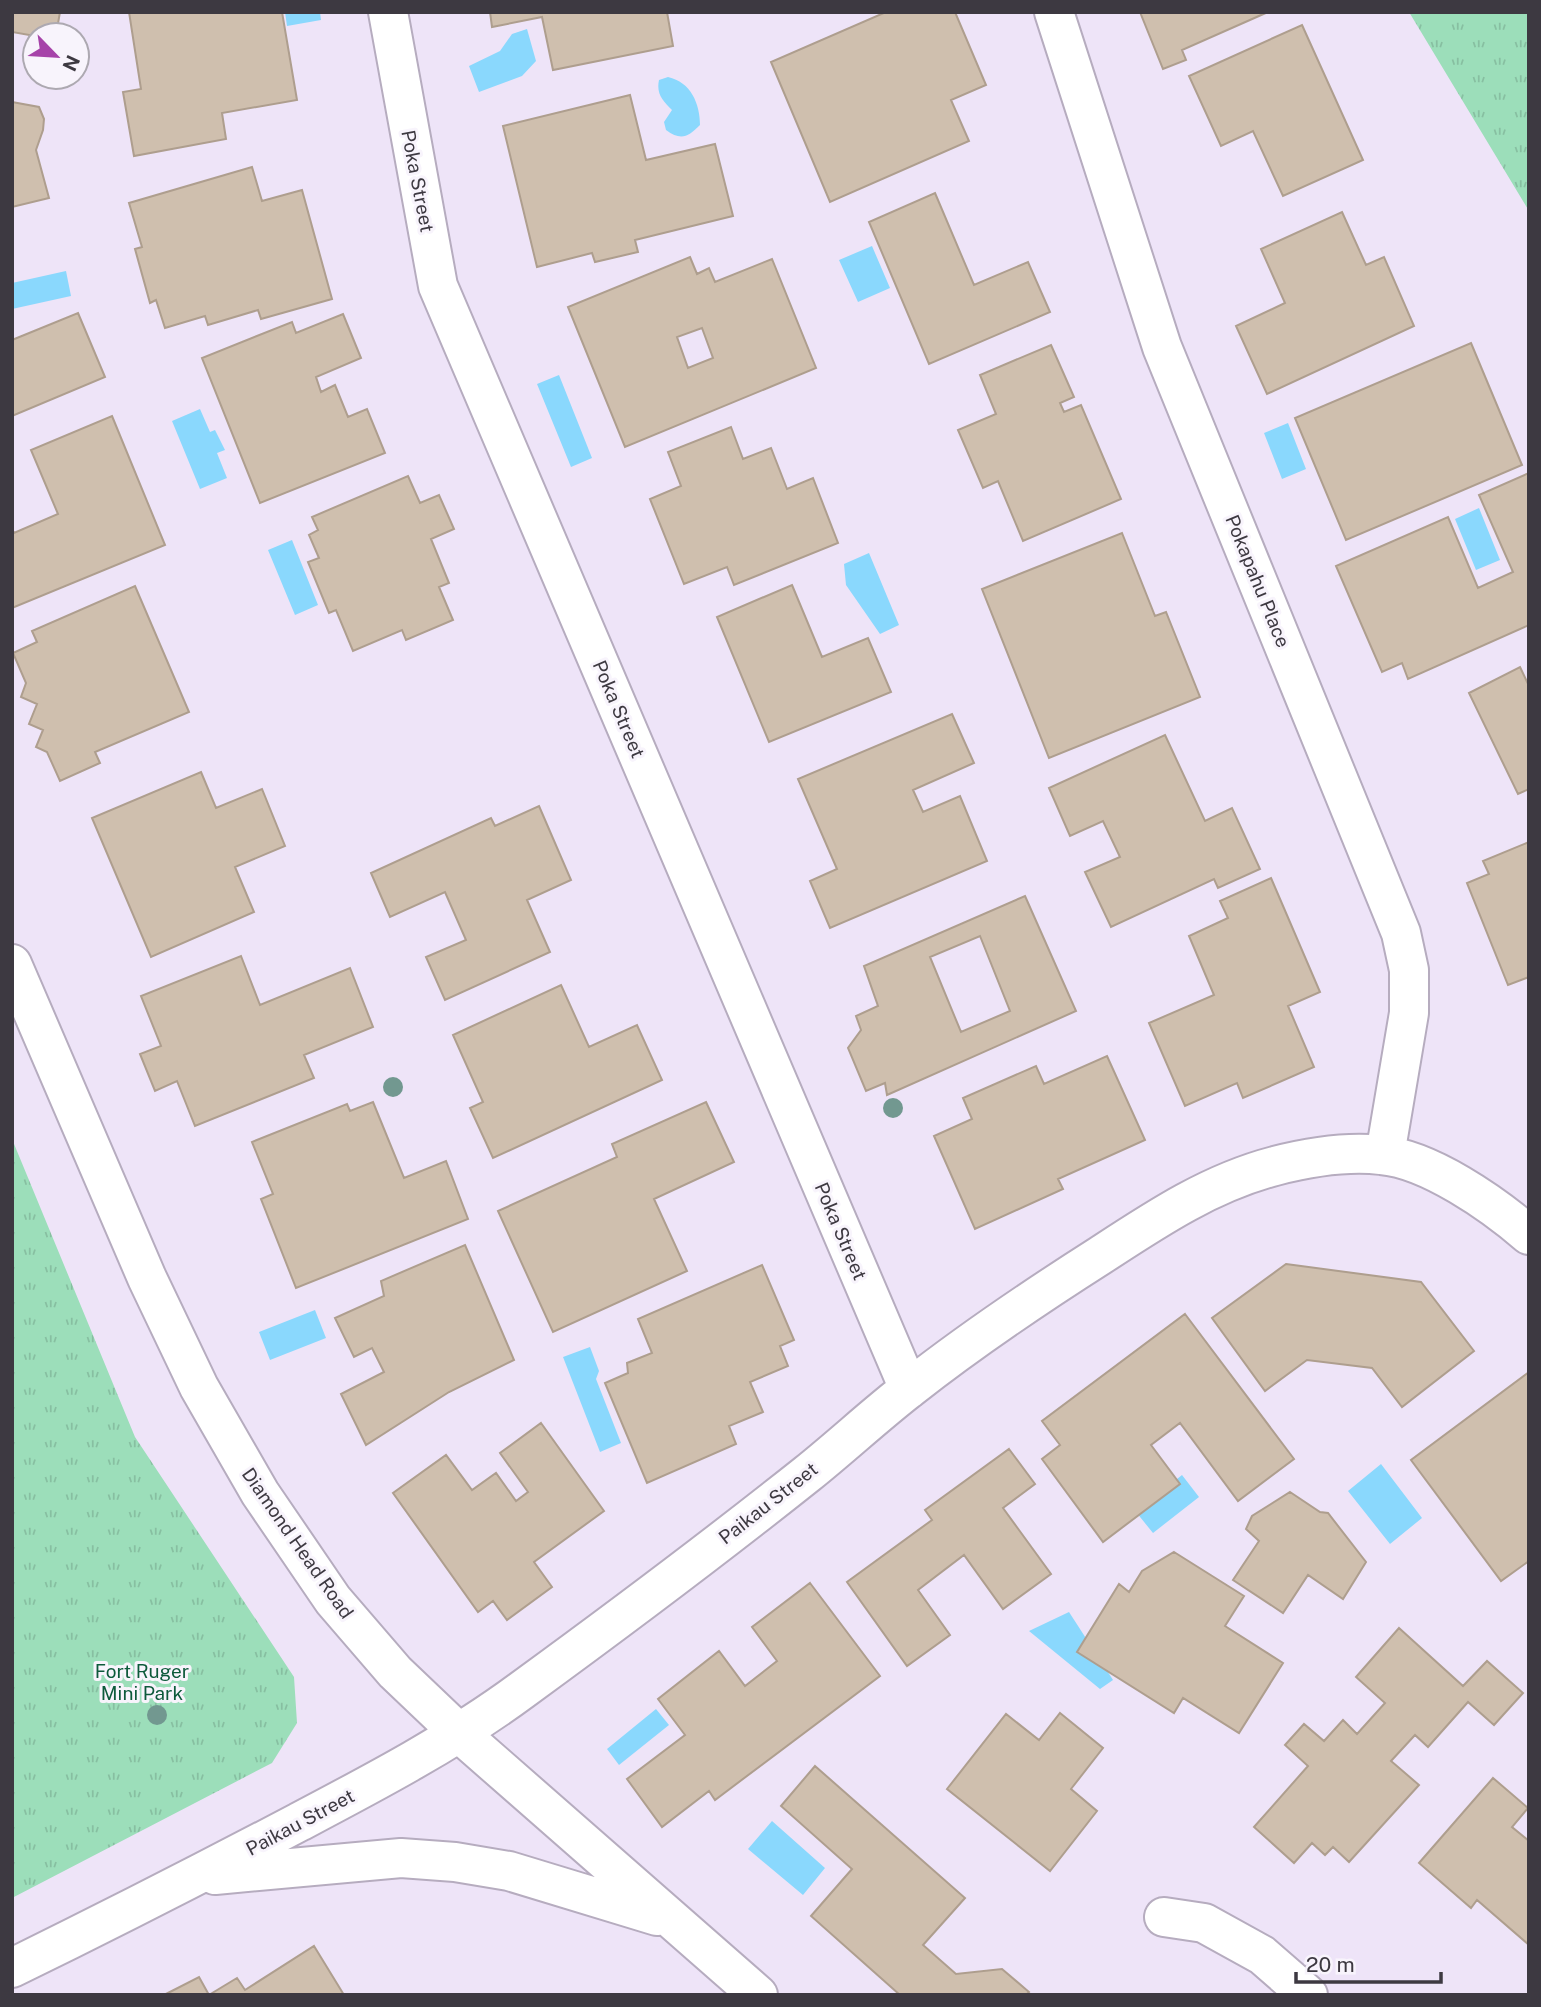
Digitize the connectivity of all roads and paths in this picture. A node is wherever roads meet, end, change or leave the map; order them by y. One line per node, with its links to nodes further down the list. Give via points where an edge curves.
1 (388, 12): 6 (street, Poka Street, via 438,286)
2 (1055, 12): 4 (street, Pokapahu Place, via 1162,347 1401,933 1409,970 1409,1013)
3 (12, 964): 7 (street, Diamond Head Road, via 153,1290 199,1387 260,1493 333,1600 395,1672)
4 (1385, 1155): 5 (street, Paikau Street, via 1424,1167 1461,1186); 6 (street, Paikau Street, via 1331,1154 1227,1181 1173,1208 1013,1311)
5 (1529, 1235)
6 (909, 1389): 7 (street, Paikau Street, via 655,1590 519,1693)
7 (458, 1732): 8 (street, Paikau Street, via 371,1784); 10 (street, Diamond Head Road)
8 (195, 1877): 10 (street, via 401,1858 455,1862 509,1871); 11 (street, Paikau Street)
9 (1164, 1917): 13 (street, via 1204,1923 1262,1955)
10 (670, 1920): 12 (street, Diamond Head Road)
11 (12, 1968)
12 (758, 1995)
13 (1308, 1995)

